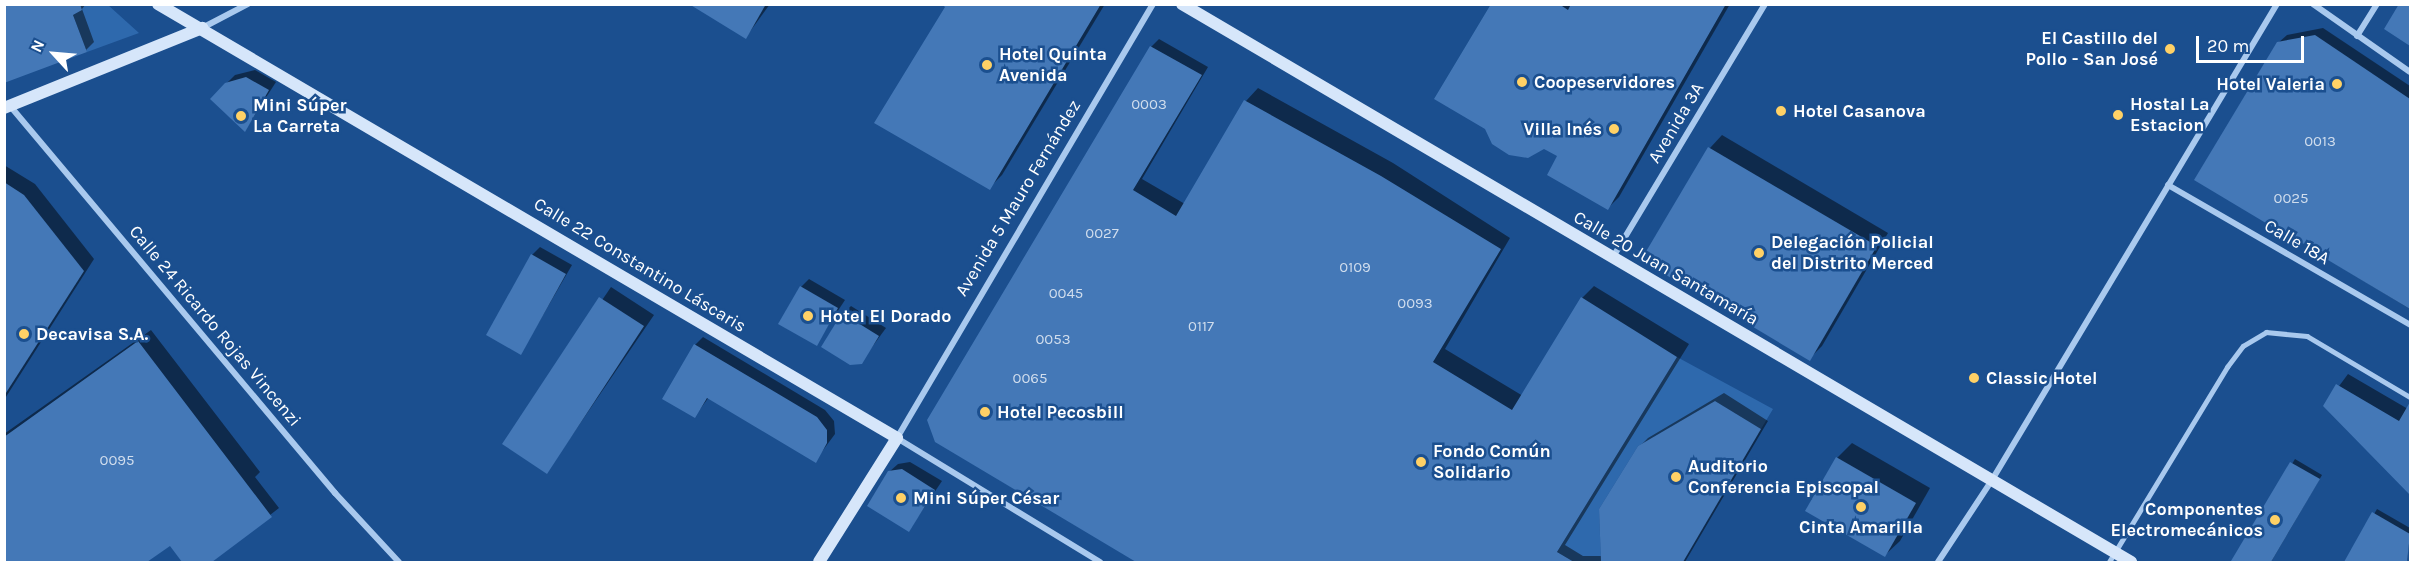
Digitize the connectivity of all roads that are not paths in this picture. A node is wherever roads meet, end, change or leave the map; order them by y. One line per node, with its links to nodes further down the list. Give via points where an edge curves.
1 (159, 4): 9 (street, Calle 22 Constantino Láscaris)
2 (248, 4): 9 (street)
3 (1153, 4): 17 (street, Avenida 5 Mauro Fernández)
4 (1182, 4): 14 (street, Calle 20 Juan Santamaría)
5 (1765, 4): 14 (street, Avenida 3A)
6 (2313, 4): 10 (street)
7 (2376, 4): 10 (street)
8 (2272, 6): 13 (street)
9 (202, 28): 12 (street); 17 (street, Calle 22 Constantino Láscaris)
10 (2357, 36): 11 (street)
11 (2410, 72)
12 (8, 107): 20 (street, Calle 24 Ricardo Rojas Vincenzi, via 334,493)
13 (2169, 185): 15 (street, Calle 18A); 18 (street)
14 (1613, 258): 18 (street, Calle 20 Juan Santamaría)
15 (2410, 325)
16 (2410, 397): 19 (lane, via 2307,336 2266,332 2243,346 2227,367)
17 (897, 438): 21 (street, Avenida 5 Mauro Fernández); 22 (street, Calle 22 Constantino Láscaris)
18 (1992, 480): 19 (street, Calle 20 Juan Santamaría); 23 (street)
19 (2111, 557): 24 (street, Calle 20 Juan Santamaría)
20 (399, 562)
21 (819, 562)
22 (1100, 562)
23 (1938, 562)
24 (2131, 562)

